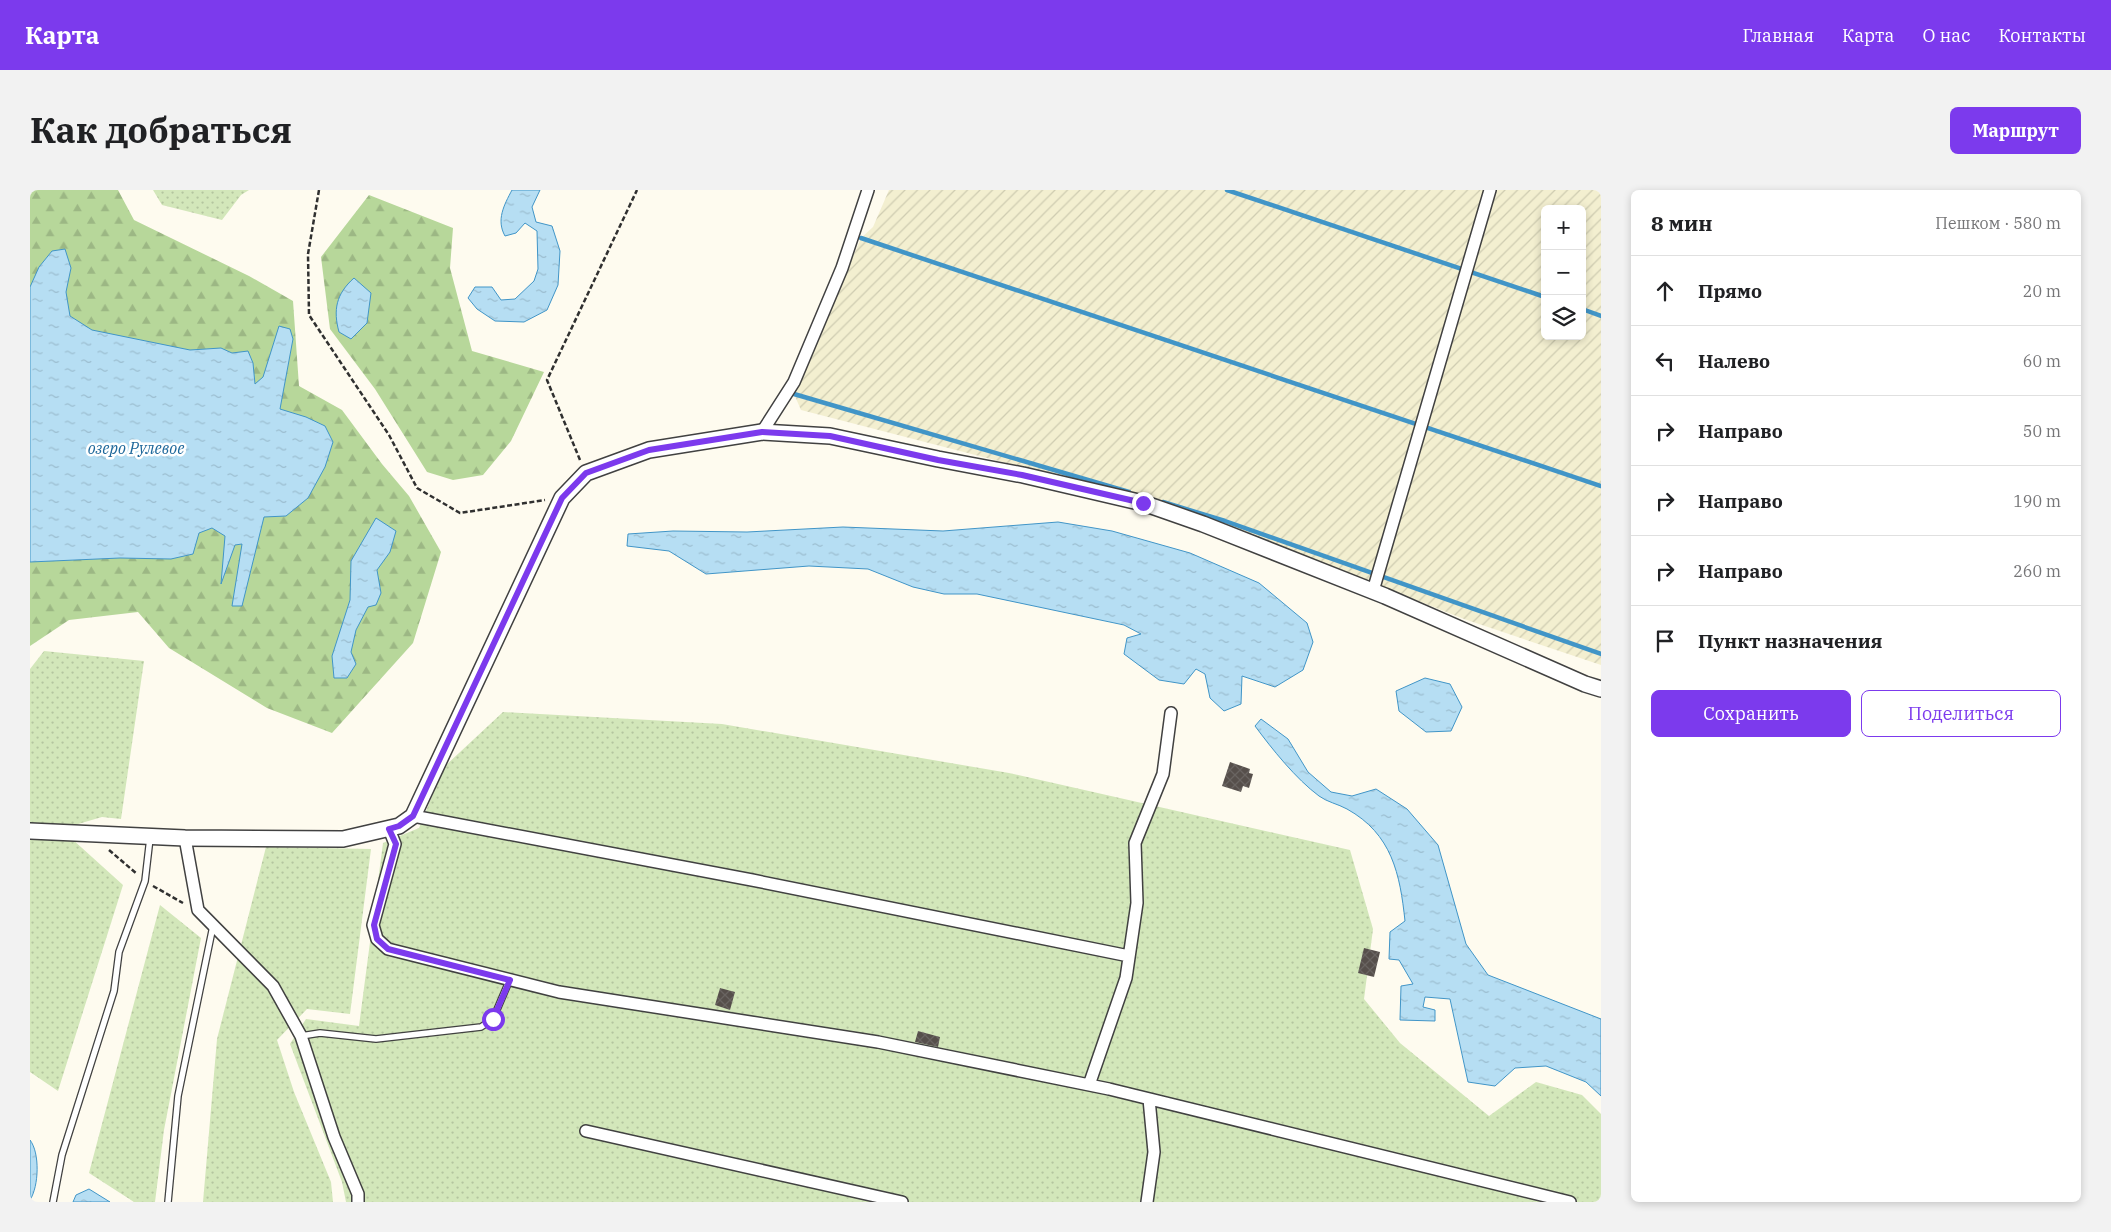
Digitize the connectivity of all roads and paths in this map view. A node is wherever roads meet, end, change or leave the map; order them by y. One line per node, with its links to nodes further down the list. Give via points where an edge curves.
1 (319, 190): 7 (path, via 308,254 309,315 389,435 417,488 460,513)
2 (637, 190): 6 (path, via 547,380)
3 (868, 190): 5 (street, via 842,268 794,382)
4 (1490, 190): 8 (street)
5 (762, 432): 6 (street, via 649,450); 8 (street, via 830,436 1143,503)
6 (586, 473): 7 (street)
7 (562, 498): 11 (street)
8 (1373, 591): 9 (street)
9 (1601, 689)
10 (1171, 713): 17 (street, via 1162,774 1135,844 1137,903)
11 (413, 816): 12 (street); 17 (street)
12 (389, 829): 15 (street, via 343,839); 18 (street, via 396,844 374,925 377,939 388,949)
13 (30, 831): 14 (street)
14 (151, 836): 15 (street); 23 (lane, via 146,881 120,952 114,991 62,1155)
15 (185, 838): 16 (street, via 198,910)
16 (214, 925): 19 (street, via 273,986); 24 (lane, via 178,1096)
17 (1129, 956): 20 (street, via 1126,978)
18 (510, 980): 19 (lane, via 493,1019 481,1027 376,1039 320,1033); 20 (street, via 559,992 878,1042)
19 (301, 1036): 25 (street, via 334,1137 358,1194)
20 (1088, 1085): 21 (street)
21 (1149, 1099): 27 (street, via 1154,1152); 28 (street)
22 (586, 1131): 26 (street)
23 (53, 1202)
24 (168, 1202)
25 (358, 1202)
26 (902, 1202)
27 (1147, 1202)
28 (1570, 1202)

